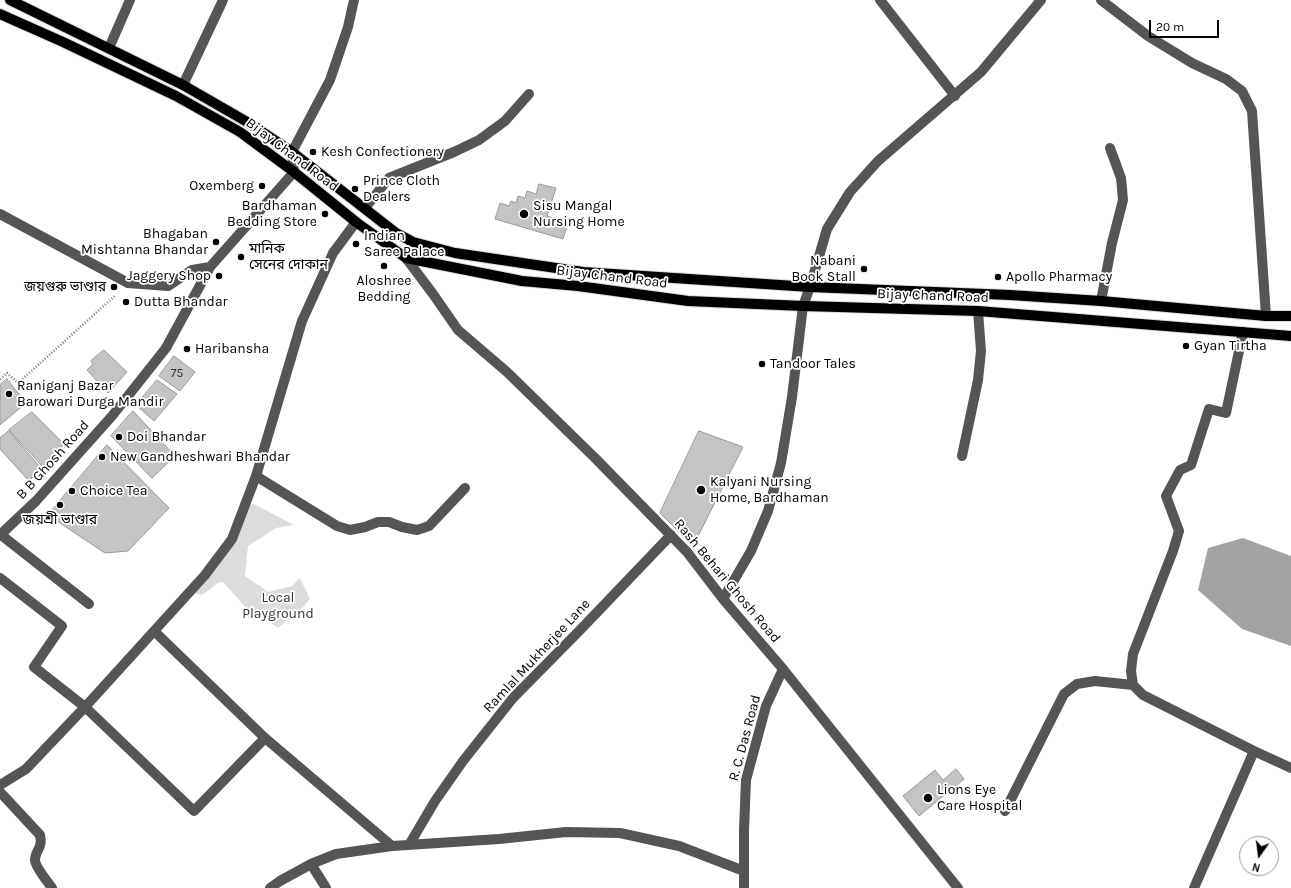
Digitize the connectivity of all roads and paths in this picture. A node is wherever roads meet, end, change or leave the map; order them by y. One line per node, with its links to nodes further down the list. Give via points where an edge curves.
1 (10, 0): 9 (main road, Bijay Chand Road)
2 (130, 0): 9 (street)
3 (223, 0): 10 (street)
4 (354, 0): 14 (street, via 330,80)
5 (880, 0): 12 (street)
6 (1041, 0): 12 (street, via 981,72)
7 (1101, 0): 26 (street, via 1148,36 1192,63 1226,79 1242,91 1252,111)
8 (0, 14): 15 (main road, Bijay Chand Road, via 176,96 240,132)
9 (109, 48): 10 (main road, Bijay Chand Road)
10 (183, 85): 14 (main road, Bijay Chand Road, via 249,123)
11 (529, 94): 16 (street, via 505,121 479,140 389,178)
12 (955, 96): 22 (street, via 878,161 850,192 827,229)
13 (1110, 148): 23 (street, via 1121,178 1123,200)
14 (292, 152): 15 (street); 16 (main road, Bijay Chand Road)
15 (294, 172): 18 (main road, Bijay Chand Road); 20 (street, B B Ghosh Road)
16 (365, 208): 22 (main road, Bijay Chand Road, via 396,233 413,242 455,253 583,272)
17 (0, 214): 21 (street)
18 (356, 222): 19 (main road, Bijay Chand Road); 32 (street, via 333,253 302,321)
19 (406, 258): 24 (main road, Bijay Chand Road, via 522,281 688,301); 35 (street, Rash Behari Ghosh Road, via 458,330 506,372)
20 (210, 267): 21 (street, via 192,270 168,286); 34 (street, B B Ghosh Road, via 166,348 107,421 36,501)
21 (128, 283): 30 (path, via 18,383 7,373)
22 (810, 287): 23 (main road, Bijay Chand Road, via 1010,295); 24 (street)
23 (1101, 302): 26 (main road, Bijay Chand Road)
24 (803, 306): 25 (main road, Bijay Chand Road); 37 (street, via 780,470 768,511 751,551)
25 (978, 311): 28 (main road, Bijay Chand Road); 31 (street, via 981,351 978,380)
26 (1266, 316): 27 (main road, Bijay Chand Road)
27 (1291, 316)
28 (1243, 332): 29 (main road, Bijay Chand Road); 41 (street, via 1226,413 1209,409 1190,465 1180,470 1166,496 1179,531 1133,654)
29 (1291, 336)
30 (0, 379)
31 (962, 456)
32 (256, 476): 33 (street, via 337,526 350,530 378,522 389,522 416,530 429,526); 39 (street, via 232,539 205,575)
33 (465, 488)
34 (0, 535): 38 (street)
35 (671, 535): 37 (street, Rash Behari Ghosh Road); 49 (street, Ramlal Mukherjee Lane, via 513,698 463,761)
36 (0, 578): 42 (street, via 62,626 34,667)
37 (723, 599): 40 (street, Rash Behari Ghosh Road)
38 (89, 604)
39 (154, 631): 42 (street); 43 (street)
40 (783, 669): 52 (street, R. C. Das Road, via 766,706 746,780); 57 (street, Rash Behari Ghosh Road)
41 (1133, 685): 44 (street, via 1144,695); 48 (street, via 1095,681 1077,684 1064,694)
42 (85, 708): 43 (street, via 194,811); 46 (street, via 26,769)
43 (265, 738): 50 (street)
44 (1254, 751): 45 (street); 58 (street)
45 (1291, 768)
46 (0, 785)
47 (0, 792): 53 (street, via 40,835 41,843 35,860 36,865)
48 (1005, 811)
49 (409, 845): 50 (street); 52 (street, via 566,832 620,833 679,846)
50 (392, 846): 51 (street, via 336,854)
51 (311, 864): 54 (street); 55 (street)
52 (744, 871): 56 (street, R. C. Das Road)
53 (52, 888)
54 (270, 888)
55 (326, 888)
56 (744, 888)
57 (958, 888)
58 (1194, 888)

